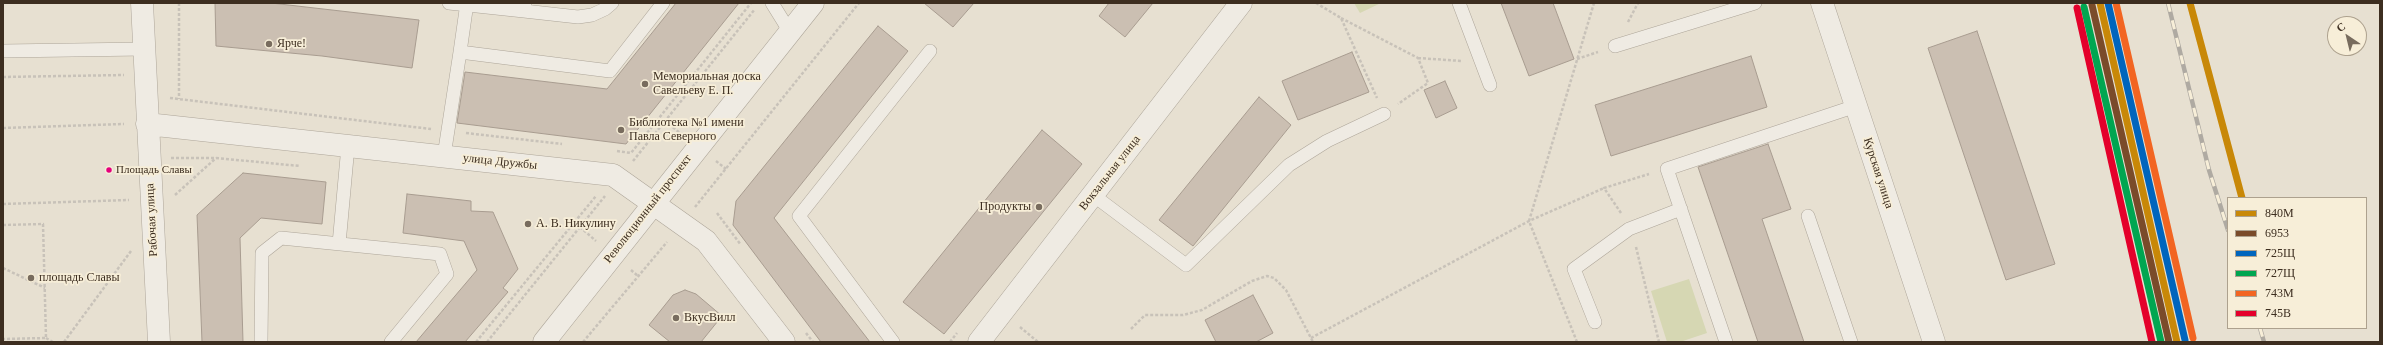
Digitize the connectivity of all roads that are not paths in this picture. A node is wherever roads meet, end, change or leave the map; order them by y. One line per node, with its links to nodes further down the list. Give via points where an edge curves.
1 (142, 3): 15 (street, Рабочая улица)
2 (449, 3): 10 (lane)
3 (612, 3): 12 (lane, via 598,12 578,17)
4 (663, 3): 18 (lane, via 610,71)
5 (772, 3): 13 (lane)
6 (813, 3): 13 (street, Революционный проспект)
7 (1241, 3): 25 (street, Вокзальная улица)
8 (1459, 3): 19 (lane)
9 (1755, 3): 14 (lane)
10 (467, 4): 12 (lane); 18 (lane)
11 (1825, 4): 20 (street, Курская улица)
12 (525, 7)
13 (790, 32): 26 (street, Революционный проспект)
14 (1615, 46)
15 (143, 49): 16 (lane); 22 (street, Рабочая улица)
16 (3, 51)
17 (930, 51): 36 (lane, via 799,216)
18 (460, 52): 24 (lane)
19 (1490, 85)
20 (1856, 106): 27 (lane, via 1667,169); 40 (street, Курская улица)
21 (1384, 114): 25 (lane, via 1328,141 1289,165 1186,265)
22 (139, 124): 23 (street, улица Дружбы); 31 (street, Рабочая улица)
23 (348, 146): 24 (street, улица Дружбы); 29 (lane)
24 (444, 156): 26 (street, улица Дружбы, via 613,175)
25 (1093, 195): 37 (street, Вокзальная улица)
26 (652, 203): 34 (street, Революционный проспект); 35 (street, улица Дружбы, via 706,241)
27 (1681, 209): 30 (lane, via 1629,229 1574,269); 38 (lane)
28 (1808, 216): 39 (lane)
29 (339, 244): 32 (lane, via 281,238 262,253); 33 (lane, via 440,254 447,274)
30 (1595, 322)
31 (159, 342)
32 (261, 342)
33 (391, 342)
34 (544, 342)
35 (784, 342)
36 (893, 342)
37 (979, 342)
38 (1726, 342)
39 (1851, 342)
40 (1934, 342)

